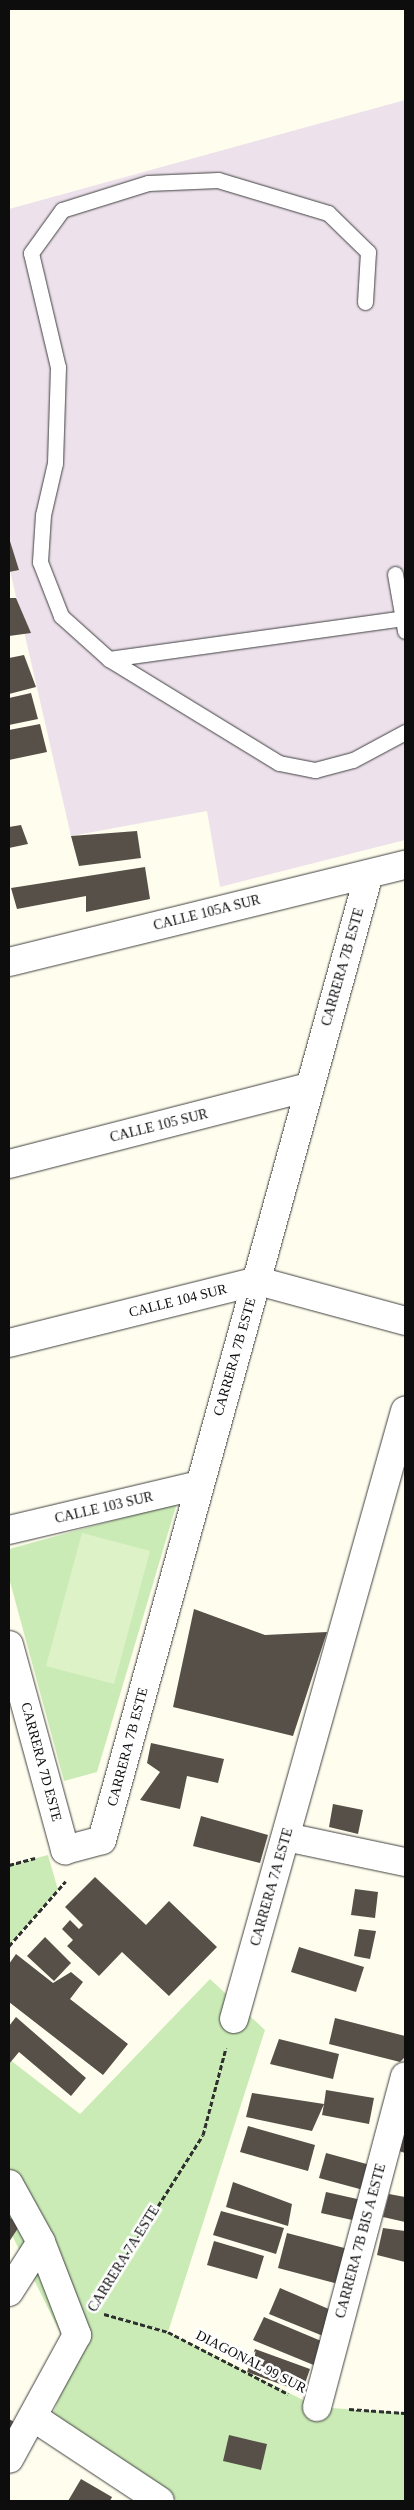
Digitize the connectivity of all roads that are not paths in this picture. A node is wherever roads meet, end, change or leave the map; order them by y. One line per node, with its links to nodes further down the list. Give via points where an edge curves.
1 (365, 302): 4 (lane, via 368,252 328,213 218,180 148,183 62,210 31,253 58,367 55,463 43,516 40,562 62,616)
2 (395, 574): 3 (lane)
3 (404, 624): 4 (lane)
4 (109, 659): 5 (lane, via 279,763 315,770 353,760)
5 (405, 732)
6 (405, 865): 7 (street, CALLE 105A SUR)
7 (369, 874): 8 (street, CALLE 105A SUR); 9 (street, CARRERA 7B ESTE)
8 (9, 962)
9 (309, 1087): 10 (street, CALLE 105 SUR); 11 (street, CARRERA 7B ESTE)
10 (9, 1164)
11 (258, 1282): 12 (street, CALLE 104 SUR); 13 (street, CALLE 104 SUR); 15 (street, CARRERA 7B ESTE)
12 (405, 1321)
13 (9, 1343)
14 (405, 1411): 19 (street, CARRERA 7A ESTE)
15 (199, 1485): 16 (street, CALLE 103 SUR); 20 (street, CARRERA 7B ESTE, via 102,1840)
16 (9, 1530)
17 (9, 1645): 18 (street, CARRERA 7D ESTE)
18 (16, 1700): 20 (street, CARRERA 7D ESTE)
19 (286, 1837): 21 (street); 22 (street, CARRERA 7A ESTE)
20 (65, 1850)
21 (405, 1862)
22 (234, 2019)
23 (405, 2076): 27 (street, CARRERA 7B BIS A ESTE)
24 (9, 2184): 25 (street)
25 (41, 2242): 26 (street); 28 (street, via 77,2335)
26 (9, 2292)
27 (317, 2407)
28 (32, 2417): 29 (street); 30 (street)
29 (9, 2459)
30 (160, 2501)

